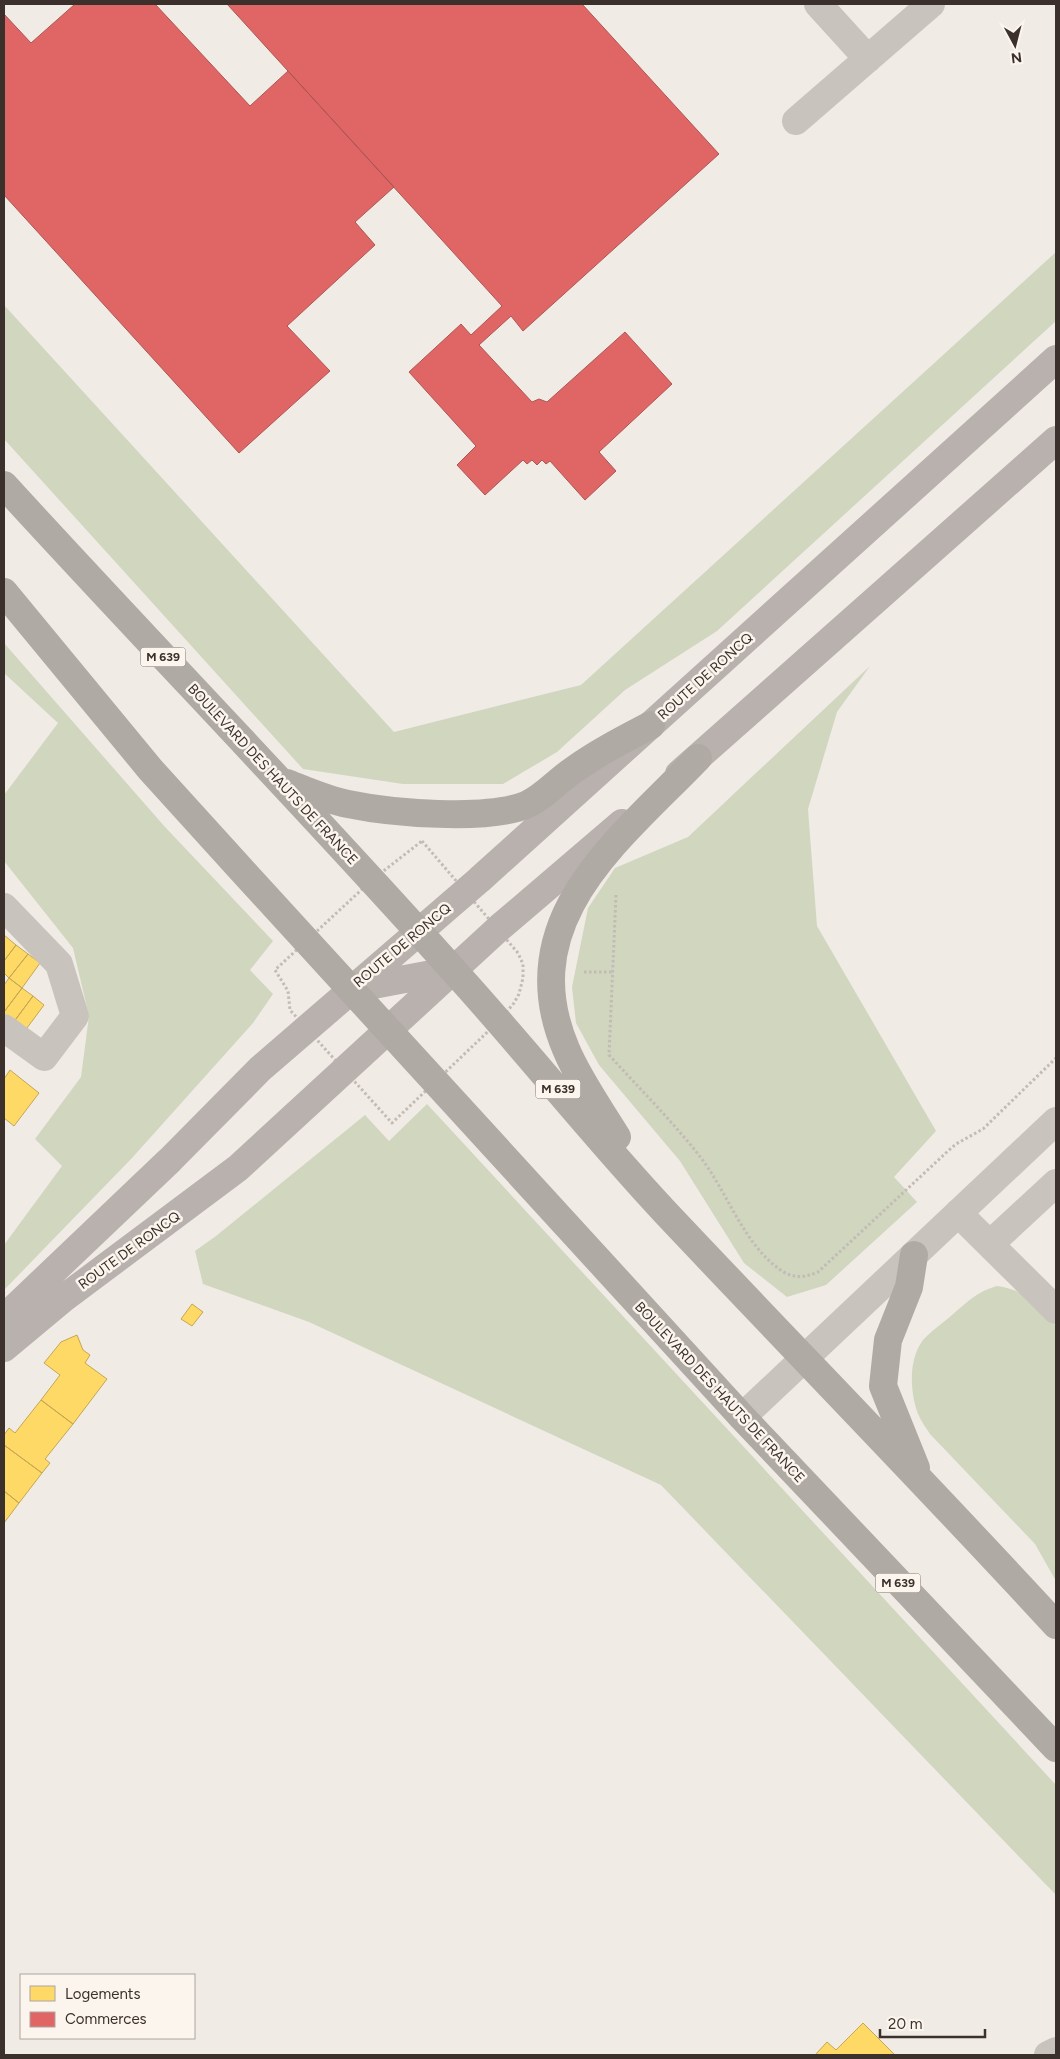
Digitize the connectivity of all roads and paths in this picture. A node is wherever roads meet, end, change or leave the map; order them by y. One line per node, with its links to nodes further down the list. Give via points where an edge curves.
1 (818, 4): 3 (street)
2 (931, 4): 3 (street)
3 (868, 59): 4 (street)
4 (796, 122)
5 (1056, 359): 9 (main road, ROUTE DE RONCQ)
6 (1056, 440): 10 (main road, ROUTE DE RONCQ)
7 (4, 484): 11 (highway, BOULEVARD DES HAUTS DE FRANCE / M 639)
8 (4, 592): 17 (highway, BOULEVARD DES HAUTS DE FRANCE / M 639, via 150,769)
9 (651, 725): 11 (highway, via 569,772 540,798 492,813 366,807 326,798); 14 (main road, ROUTE DE RONCQ)
10 (698, 758): 15 (main road, ROUTE DE RONCQ); 23 (highway, via 585,878 560,928 551,972 554,1012 566,1050)
11 (282, 781): 14 (highway, BOULEVARD DES HAUTS DE FRANCE / M 639)
12 (616, 891): 20 (path, via 609,1055 699,1155 764,1255 790,1275 802,1277 818,1272 956,1144 983,1129)
13 (4, 907): 18 (street, via 59,964 74,1016 44,1057)
14 (419, 933): 15 (highway, BOULEVARD DES HAUTS DE FRANCE / M 639); 16 (main road); 17 (main road, ROUTE DE RONCQ)
15 (453, 970): 16 (main road, ROUTE DE RONCQ); 19 (main road, ROUTE DE RONCQ); 23 (highway, BOULEVARD DES HAUTS DE FRANCE / M 639)
16 (402, 980): 17 (main road, ROUTE DE RONCQ); 19 (main road)
17 (350, 989): 19 (highway, BOULEVARD DES HAUTS DE FRANCE / M 639); 28 (main road, ROUTE DE RONCQ, via 260,1069)
18 (4, 1028)
19 (389, 1030): 29 (main road, ROUTE DE RONCQ, via 238,1168 64,1298); 31 (highway, BOULEVARD DES HAUTS DE FRANCE / M 639)
20 (1056, 1058)
21 (1056, 1121): 24 (street)
22 (1056, 1183): 25 (street)
23 (662, 1209): 30 (highway, BOULEVARD DES HAUTS DE FRANCE / M 639)
24 (958, 1213): 25 (street); 26 (street)
25 (990, 1244): 27 (street)
26 (914, 1255): 30 (street); 32 (highway, via 908,1287 888,1340 883,1386)
27 (1056, 1310)
28 (4, 1318)
29 (4, 1348)
30 (804, 1360): 31 (street); 32 (highway, BOULEVARD DES HAUTS DE FRANCE / M 639)
31 (742, 1417): 34 (highway, BOULEVARD DES HAUTS DE FRANCE / M 639)
32 (922, 1483): 33 (highway, BOULEVARD DES HAUTS DE FRANCE / M 639)
33 (1056, 1625)
34 (1056, 1748)
35 (1056, 2050): 36 (street)
36 (1048, 2055)

